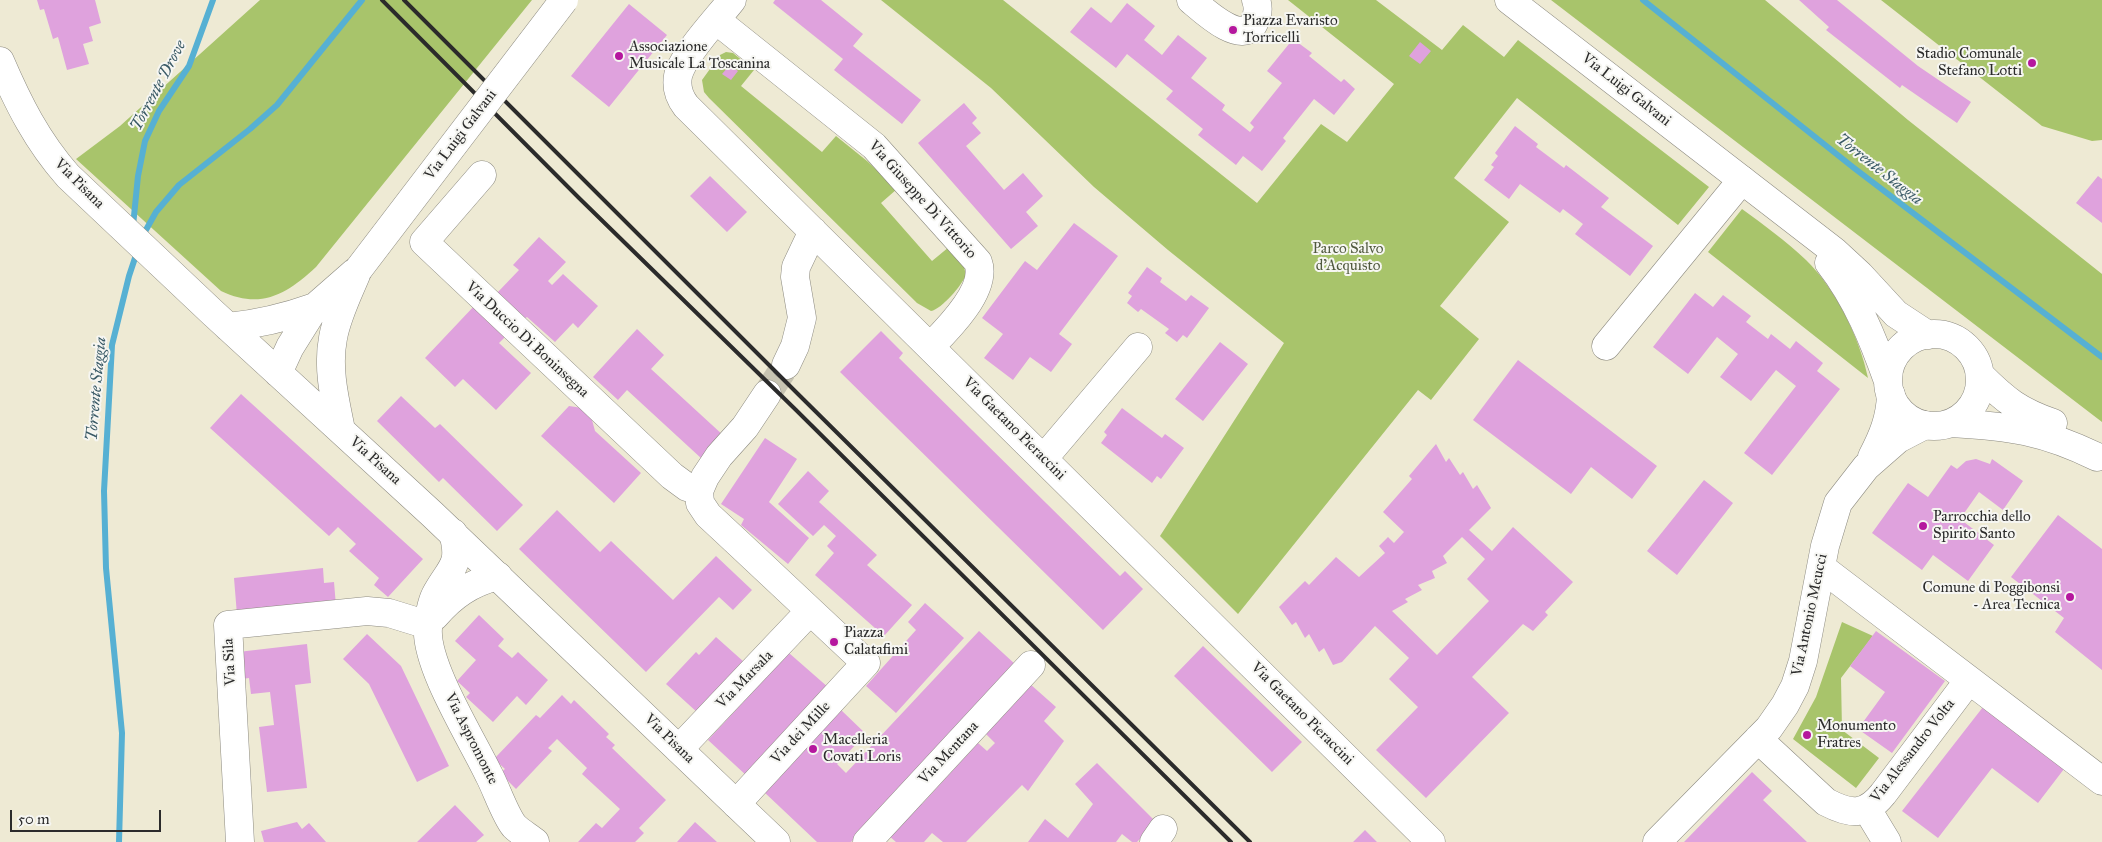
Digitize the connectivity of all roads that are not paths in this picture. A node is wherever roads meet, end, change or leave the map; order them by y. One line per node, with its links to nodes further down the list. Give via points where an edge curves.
1 (564, 0): 11 (street, Via Luigi Galvani, bridge)
2 (1191, 0): 3 (street, via 1228,28 1241,32 1249,29 1255,20)
3 (1256, 0)
4 (1509, 0): 8 (street, Via Luigi Galvani)
5 (724, 10): 9 (street, Via Gaetano Pieraccini, via 682,65 677,82 680,97 690,111); 16 (street, Via Giuseppe Di Vittorio, via 874,146 978,262 979,278 973,293)
6 (0, 61): 13 (street, Via Pisana, via 30,126 49,154 68,176)
7 (482, 175): 29 (street, Via Duccio Di Boninsegna, via 424,242 672,476)
8 (1742, 180): 10 (street, Via Luigi Galvani); 18 (street)
9 (813, 231): 16 (street, Via Gaetano Pieraccini); 19 (street, via 796,267 802,318)
10 (1808, 233): 15 (street, Via Luigi Galvani, via 1844,259 1896,314); 22 (street, Via Luigi Galvani, via 1858,307)
11 (358, 270): 12 (street, Via Luigi Galvani); 14 (street, Via Luigi Galvani)
12 (316, 307): 13 (street, Via Luigi Galvani, via 254,324); 20 (street, Via Luigi Galvani, via 290,346)
13 (221, 320): 20 (street, Via Pisana)
14 (334, 331): 20 (street, Via Luigi Galvani, via 315,350); 25 (street, Via Luigi Galvani, via 331,369)
15 (1928, 335): 21 (street, Via Luigi Galvani, via 1952,338 1963,344 1974,358); 22 (street, via 1899,350 1893,360)
16 (931, 346): 26 (street, Via Gaetano Pieraccini)
17 (1138, 346): 26 (street)
18 (1606, 346)
19 (786, 365)
20 (278, 373): 25 (street, Via Pisana)
21 (1980, 376): 24 (street, via 1980,387 1970,409 1961,417); 27 (street, Via Luigi Galvani, via 2006,401 2070,431)
22 (1890, 388): 24 (street, Via Luigi Galvani, via 1904,414 1914,421); 28 (street, Via Antonio Meucci, via 1888,425)
23 (766, 394): 29 (street, via 745,427 709,470)
24 (1938, 424): 27 (street, Via Luigi Galvani, via 2027,430 2066,442); 28 (street, Via Antonio Meucci, via 1898,440)
25 (341, 430): 30 (street, Via Pisana)
26 (1044, 458): 46 (street, Via Gaetano Pieraccini)
27 (2100, 458)
28 (1866, 467): 31 (street, Via Antonio Meucci, via 1835,509)
29 (699, 491): 33 (street, via 704,510)
30 (453, 533): 32 (street, Via Pisana); 34 (street, Via Aspromonte, via 454,563 433,599)
31 (1822, 568): 36 (street); 37 (street, Via Antonio Meucci, via 1795,686 1781,712)
32 (498, 576): 34 (street, via 459,592); 38 (street, Via Pisana)
33 (810, 611): 38 (street, Via Marsala); 40 (street, Via dei Mille, via 866,663)
34 (428, 625): 42 (street, Via Aspromonte, via 429,645 436,668); 43 (street, Via Sila, via 389,613 367,611 228,625)
35 (1031, 665): 45 (street, Via Mentana)
36 (1969, 680): 39 (street); 41 (street, Via Alessandro Volta, via 1883,794)
37 (1758, 739): 41 (street, Via Alessandro Volta, via 1826,802 1848,811); 47 (street, Via Antonio Meucci)
38 (679, 749): 40 (street, Via Pisana)
39 (2102, 780)
40 (736, 804): 44 (street, Via Pisana)
41 (1867, 809): 48 (street)
42 (521, 837)
43 (240, 842)
44 (776, 842)
45 (867, 842)
46 (1431, 842)
47 (1657, 842)
48 (1887, 842)

